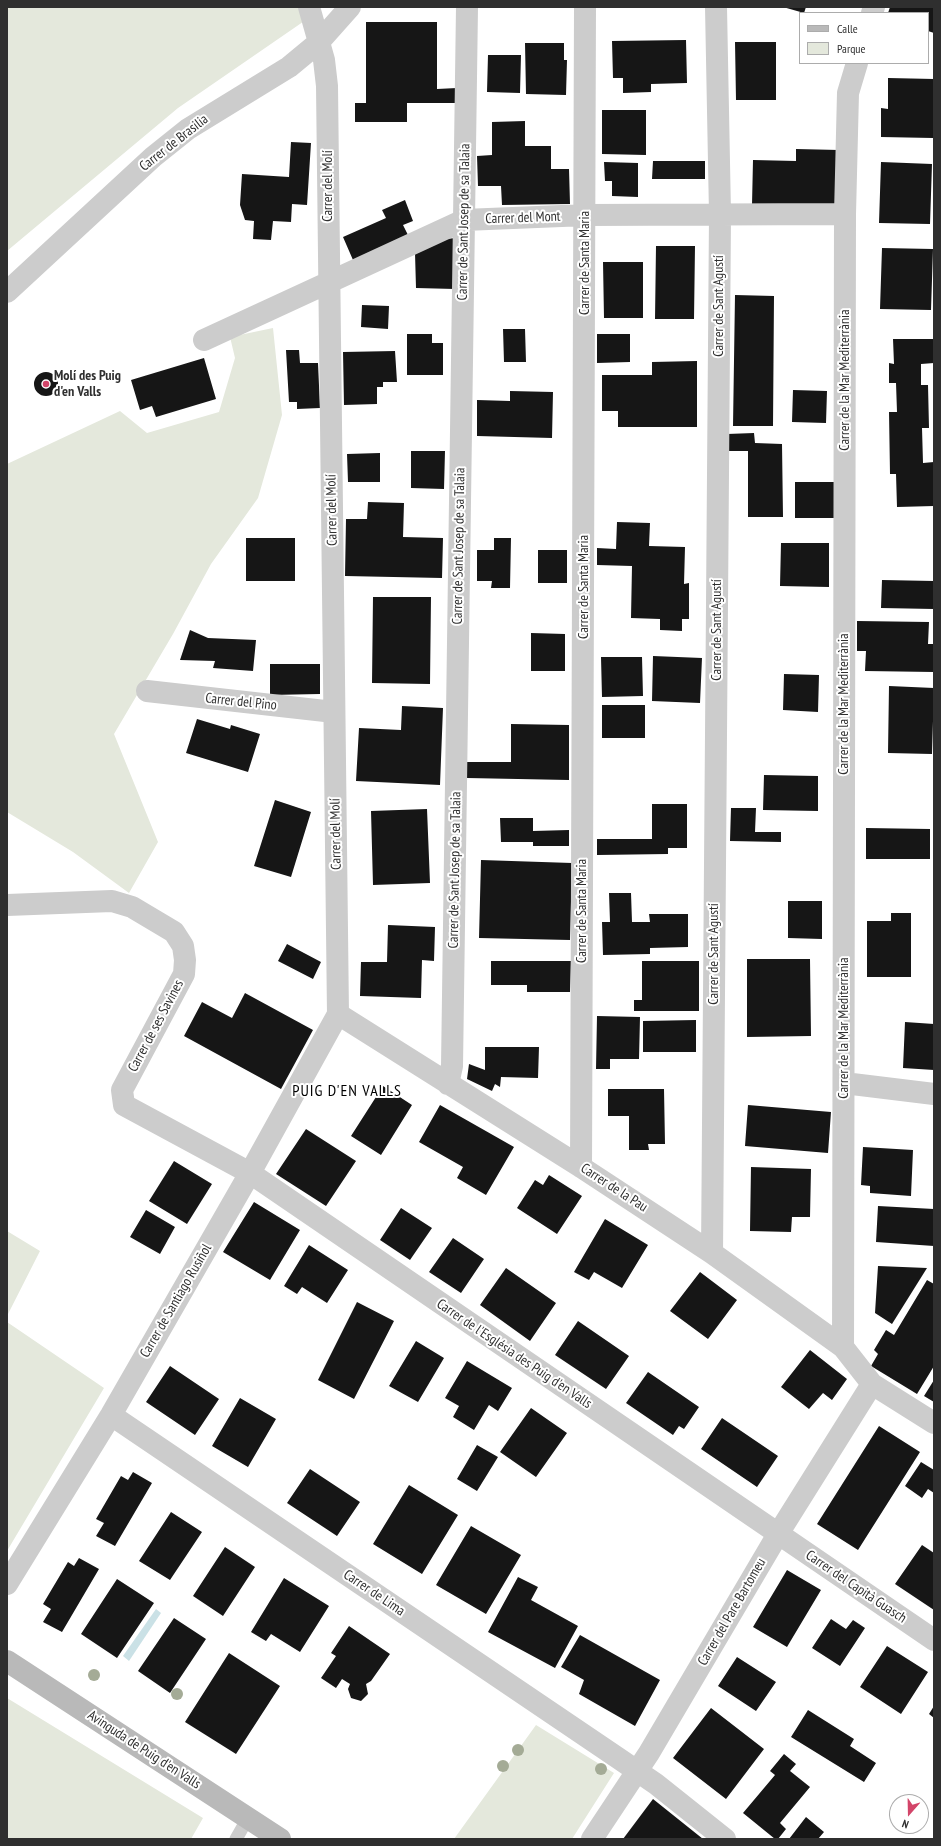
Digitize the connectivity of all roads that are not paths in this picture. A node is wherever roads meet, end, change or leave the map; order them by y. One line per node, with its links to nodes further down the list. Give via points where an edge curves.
1 (310, 7): 6 (street, Carrer del Molí)
2 (350, 7): 6 (street, Carrer de Brasilia)
3 (467, 7): 11 (street, Carrer de Sant Josep de sa Talaia)
4 (586, 7): 10 (street, Carrer de Santa Maria)
5 (716, 7): 8 (street, Carrer de Sant Agustí)
6 (318, 43): 12 (street, Carrer del Molí, via 324,60 327,86); 13 (street, Carrer de Brasilia, via 289,67 188,129 153,157)
7 (857, 64): 9 (street, Carrer de la Mar Mediterrània, via 848,93)
8 (720, 214): 9 (street, Carrer del Mont); 10 (street, Carrer del Mont); 24 (street, Carrer de Sant Agustí)
9 (845, 214): 19 (street, Carrer de la Mar Mediterrània)
10 (586, 215): 11 (street, Carrer del Mont); 22 (street, Carrer de Santa Maria)
11 (464, 220): 12 (street, Carrer del Mont); 20 (street, Carrer de Sant Josep de sa Talaia, via 452,1066)
12 (329, 283): 14 (street, Carrer del Mont); 16 (street, Carrer del Molí)
13 (7, 292)
14 (204, 340)
15 (147, 691): 16 (street, Carrer del Pino)
16 (334, 712): 18 (street, Carrer del Molí)
17 (7, 904): 23 (street, Carrer de ses Savines, via 112,901 132,907 174,932 183,946 184,974 122,1090 124,1105)
18 (338, 1014): 20 (street, Carrer de la Pau); 23 (street, Carrer de Santiago Rusiñol)
19 (844, 1083): 21 (street); 25 (street, Carrer de la Mar Mediterrània)
20 (448, 1084): 22 (street, Carrer de la Pau)
21 (934, 1094)
22 (581, 1167): 24 (street, Carrer de la Pau)
23 (250, 1173): 27 (street, Carrer de Santiago Rusiñol); 29 (street, Carrer de l'Església des Puig d'en Valls)
24 (712, 1253): 25 (street, Carrer de la Pau)
25 (843, 1347): 26 (street, Carrer de la Pau)
26 (872, 1384): 28 (street, Carrer de la Pau); 29 (street, Carrer del Pare Bartomeu)
27 (111, 1415): 30 (street, Carrer de Santiago Rusiñol); 33 (street, Carrer de Lima)
28 (934, 1423)
29 (778, 1534): 31 (street, Carrer del Capità Guasch); 33 (street, Carrer del Pare Bartomeu)
30 (7, 1584)
31 (934, 1640)
32 (7, 1661): 34 (street, Avinguda de Puig d'en Valls)
33 (638, 1771): 37 (street, Carrer del Pare Bartomeu); 38 (street, Carrer de Lima)
34 (248, 1818): 35 (lane); 36 (street, Avinguda de Puig d'en Valls)
35 (236, 1839)
36 (280, 1839)
37 (592, 1839)
38 (725, 1839)

